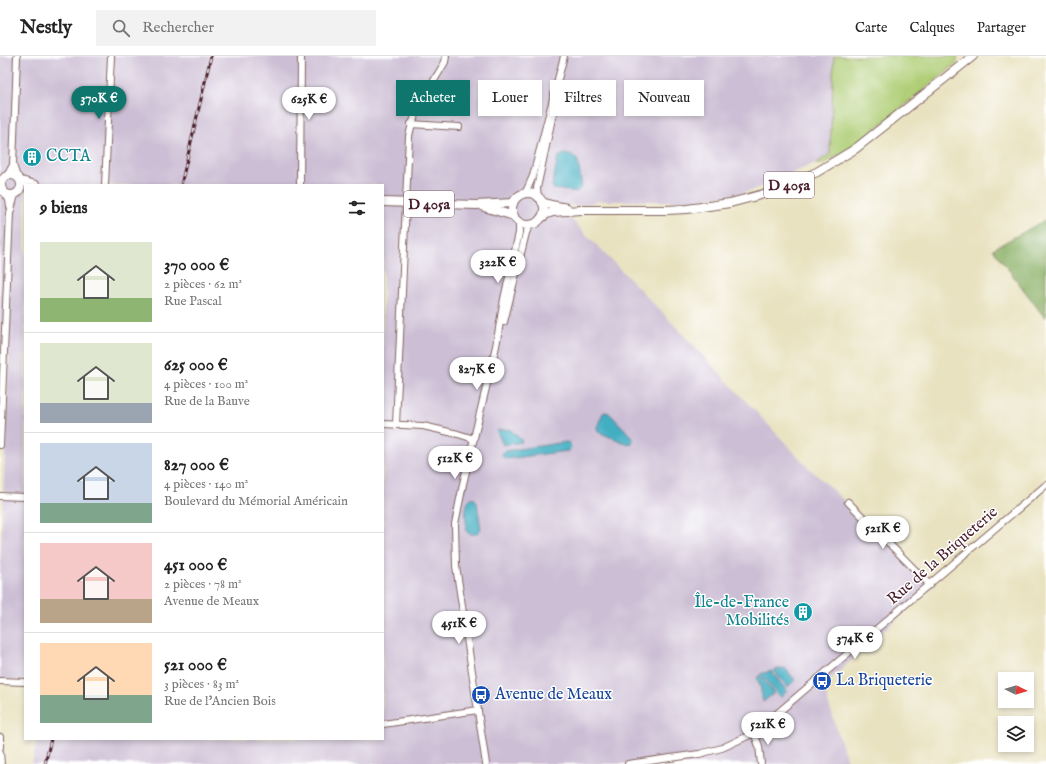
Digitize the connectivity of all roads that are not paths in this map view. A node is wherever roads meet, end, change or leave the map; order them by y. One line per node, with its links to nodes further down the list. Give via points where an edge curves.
1 (17, 56): 10 (street)
2 (111, 56): 14 (street)
3 (301, 56): 15 (street)
4 (446, 56): 8 (street)
5 (564, 56): 7 (street)
6 (973, 56): 24 (main road, D 405a, via 855,149 818,172 771,192 730,203 687,209)
7 (560, 72): 18 (street, via 533,176); 19 (street, via 537,188)
8 (411, 124): 9 (street); 21 (street)
9 (460, 127)
10 (13, 165): 11 (street); 12 (street)
11 (3, 179): 12 (main road, via 12,175); 16 (main road)
12 (19, 179): 13 (main road); 17 (main road)
13 (33, 184)
14 (105, 184)
15 (300, 184)
16 (2, 190): 17 (main road, via 9,195); 25 (street, via 9,200)
17 (20, 191): 25 (street)
18 (525, 194): 19 (main road); 22 (main road, via 518,197)
19 (540, 200): 24 (main road, D 405a, via 551,206); 27 (main road, via 544,210)
20 (384, 202): 21 (main road, D 405a)
21 (406, 203): 23 (main road, D 405a); 33 (street)
22 (514, 203): 23 (main road, D 405a); 26 (main road)
23 (476, 205): 26 (main road, D 405a)
24 (580, 210): 27 (main road, D 405a, via 552,212)
25 (10, 213): 31 (street)
26 (514, 216): 28 (main road)
27 (541, 218): 29 (main road)
28 (519, 222): 29 (main road); 30 (street, via 519,233)
29 (530, 225): 30 (street)
30 (496, 346): 34 (street)
31 (2, 354): 35 (street)
32 (384, 424): 33 (street)
33 (396, 425): 34 (street, via 423,426)
34 (474, 439): 43 (street, via 455,524 456,566)
35 (0, 445)
36 (1046, 485): 40 (street, Rue de la Briqueterie)
37 (0, 496): 38 (street)
38 (24, 497)
39 (848, 502): 40 (street)
40 (930, 585): 45 (street, Rue de la Briqueterie)
41 (0, 681): 42 (street)
42 (24, 682)
43 (478, 710): 44 (street); 50 (street)
44 (384, 724)
45 (754, 734): 51 (street, Rue de la Briqueterie, via 722,748 699,754); 52 (street, via 759,746)
46 (0, 738): 47 (street)
47 (0, 747)
48 (0, 752): 49 (street)
49 (1, 764)
50 (486, 764)
51 (628, 764)
52 (761, 764)

